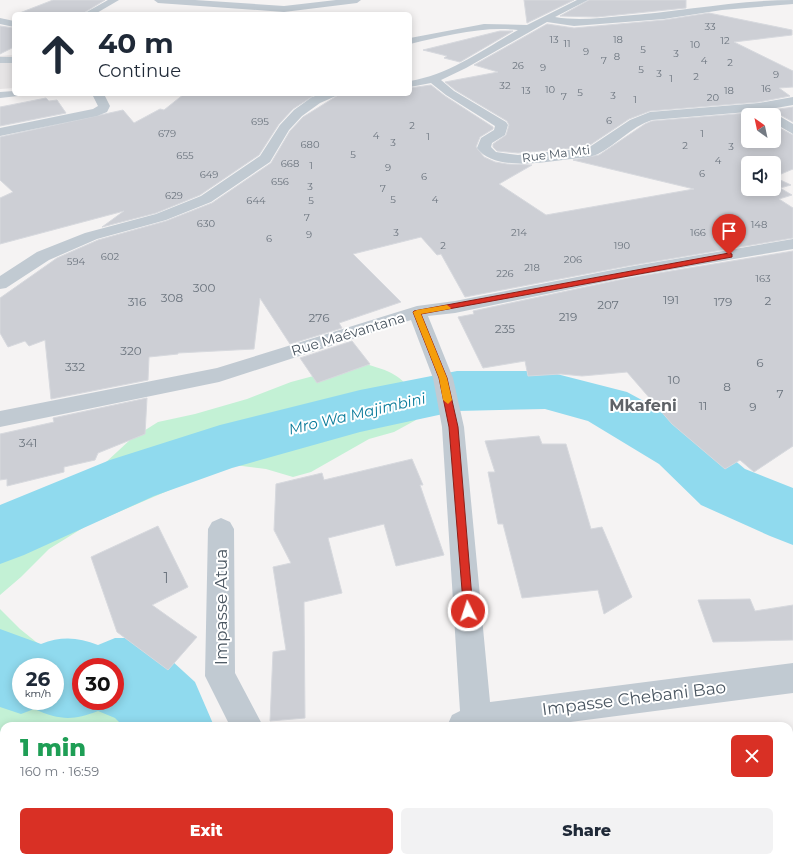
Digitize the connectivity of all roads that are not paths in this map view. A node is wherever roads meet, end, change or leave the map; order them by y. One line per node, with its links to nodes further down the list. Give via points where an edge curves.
1 (115, 0): 7 (street)
2 (158, 0): 6 (street)
3 (357, 0): 6 (street, via 284,10)
4 (584, 0): 8 (street)
5 (793, 1): 8 (street, via 760,2 664,16 581,22)
6 (248, 9)
7 (92, 12)
8 (546, 19): 11 (street)
9 (0, 21): 10 (street)
10 (12, 24)
11 (527, 28): 12 (street, via 482,28); 18 (street)
12 (412, 41)
13 (12, 54): 14 (street)
14 (0, 55)
15 (0, 60): 16 (street)
16 (12, 60)
17 (414, 72): 18 (street)
18 (449, 73): 19 (street)
19 (433, 79): 20 (street); 26 (street, Rue Ma Mti, via 450,93 502,125 500,132 486,141 484,148 487,153 517,160 591,152 639,119 650,116)
20 (412, 84)
21 (12, 94): 22 (street)
22 (0, 95)
23 (99, 96): 29 (street, via 104,106 97,112)
24 (327, 96): 31 (street, via 298,112 284,128 266,159 206,199 161,217 91,236 43,256)
25 (793, 101): 26 (street)
26 (759, 107)
27 (781, 122): 28 (street)
28 (793, 130)
29 (0, 132)
30 (793, 244): 32 (street, Rue Maévantana)
31 (0, 284)
32 (417, 312): 33 (street, Rue Maévantana, via 219,375); 37 (street, via 443,378 453,427)
33 (0, 419)
34 (221, 529): 36 (street, Impasse Atua, via 220,676)
35 (793, 678): 37 (street, Impasse Chebani Bao)
36 (245, 722)
37 (469, 722)

